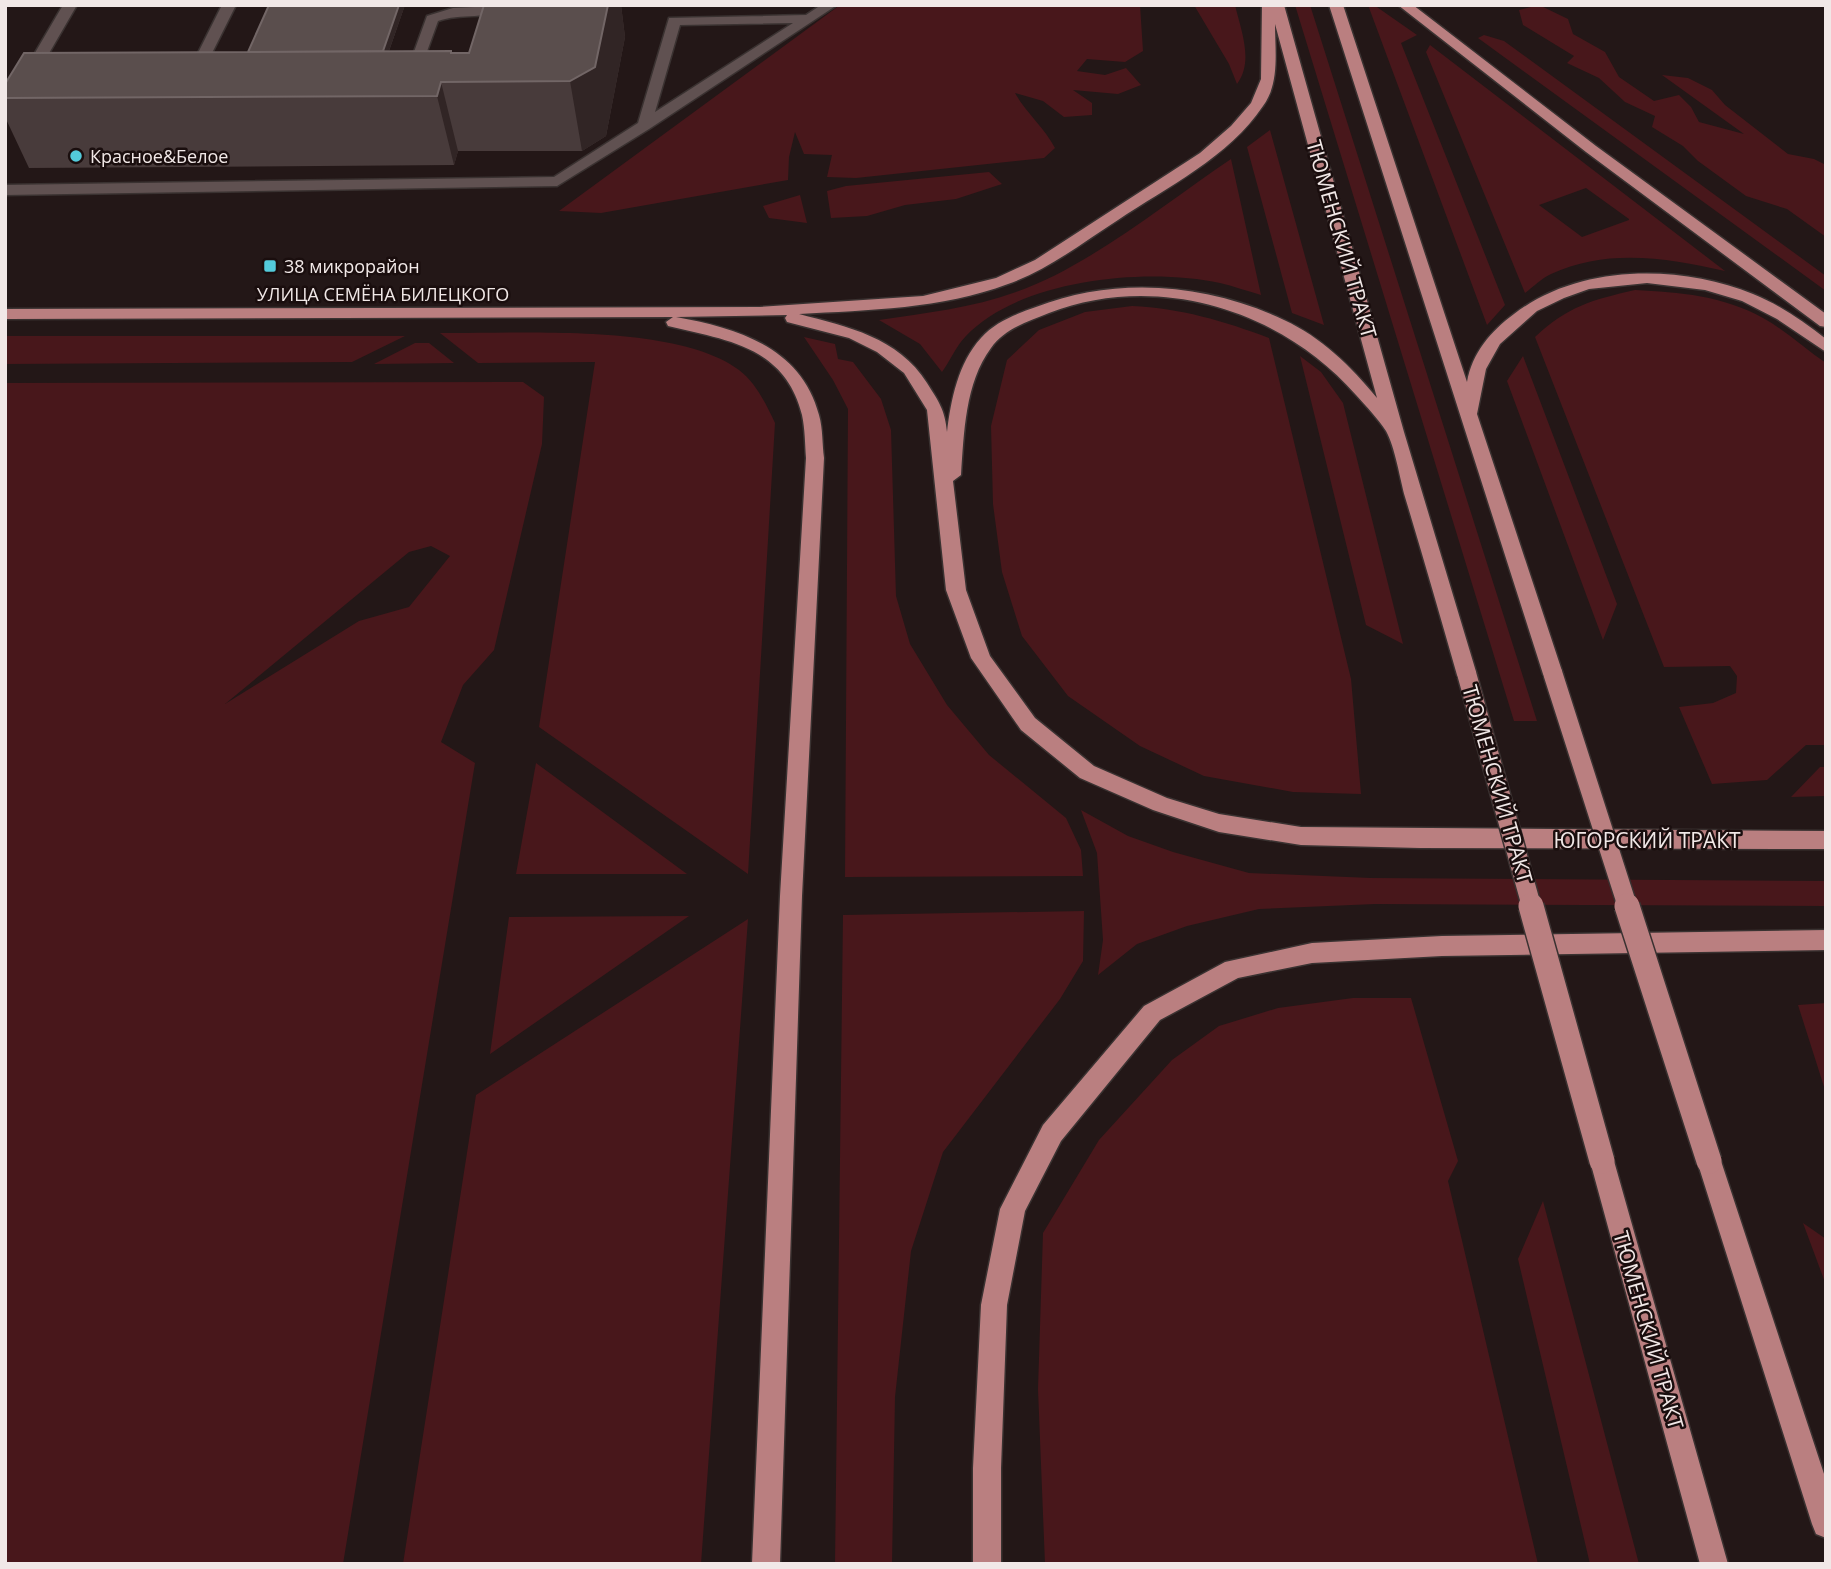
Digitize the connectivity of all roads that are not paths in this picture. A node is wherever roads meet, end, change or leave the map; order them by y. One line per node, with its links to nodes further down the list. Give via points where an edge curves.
1 (69, 5): 12 (lane, via 41,66)
2 (229, 5): 10 (lane)
3 (508, 5): 11 (lane, via 449,11 432,19 416,65)
4 (831, 5): 9 (lane)
5 (1269, 5): 15 (main road, via 1268,79 1258,104 1236,129 1205,156 1041,263 1002,281 923,301)
6 (1277, 5): 21 (main road, ТЮМЕНСКИЙ ТРАКТ)
7 (1336, 5): 20 (main road)
8 (1404, 5): 18 (main road)
9 (811, 19): 13 (lane); 13 (lane, via 674,21)
10 (197, 68)
11 (390, 77)
12 (5, 117)
13 (644, 126): 14 (lane, via 556,181)
14 (5, 190)
15 (760, 312): 17 (main road, УЛИЦА СЕМЁНА БИЛЕЦКОГО); 22 (main road, via 855,334 910,369 936,410)
16 (5, 314): 17 (main road, УЛИЦА СЕМЁНА БИЛЕЦКОГО)
17 (624, 314): 26 (main road, via 732,334 768,351 796,377 810,412 815,457 791,896)
18 (1826, 322)
19 (1826, 347): 20 (main road, via 1788,318 1737,293 1699,283 1633,278 1589,285 1553,295 1519,316 1495,339 1479,368)
20 (1471, 417): 25 (main road, bridge)
21 (1395, 432): 22 (main road, via 1341,367 1315,345 1253,312 1187,296 1087,297 1049,305 1012,322 984,345 967,377 957,416); 28 (main road, ТЮМЕНСКИЙ ТРАКТ, bridge)
22 (949, 519): 23 (main road, ЮГОРСКИЙ ТРАКТ, via 956,590 981,658 1028,724 1087,772 1160,804 1219,823 1301,836)
23 (1826, 840)
24 (1826, 940): 27 (main road, via 1456,945 1312,953 1233,970 1152,1013 1052,1133 1013,1209 995,1305 986,1468)
25 (1826, 1524)
26 (765, 1564)
27 (987, 1564)
28 (1714, 1564)

